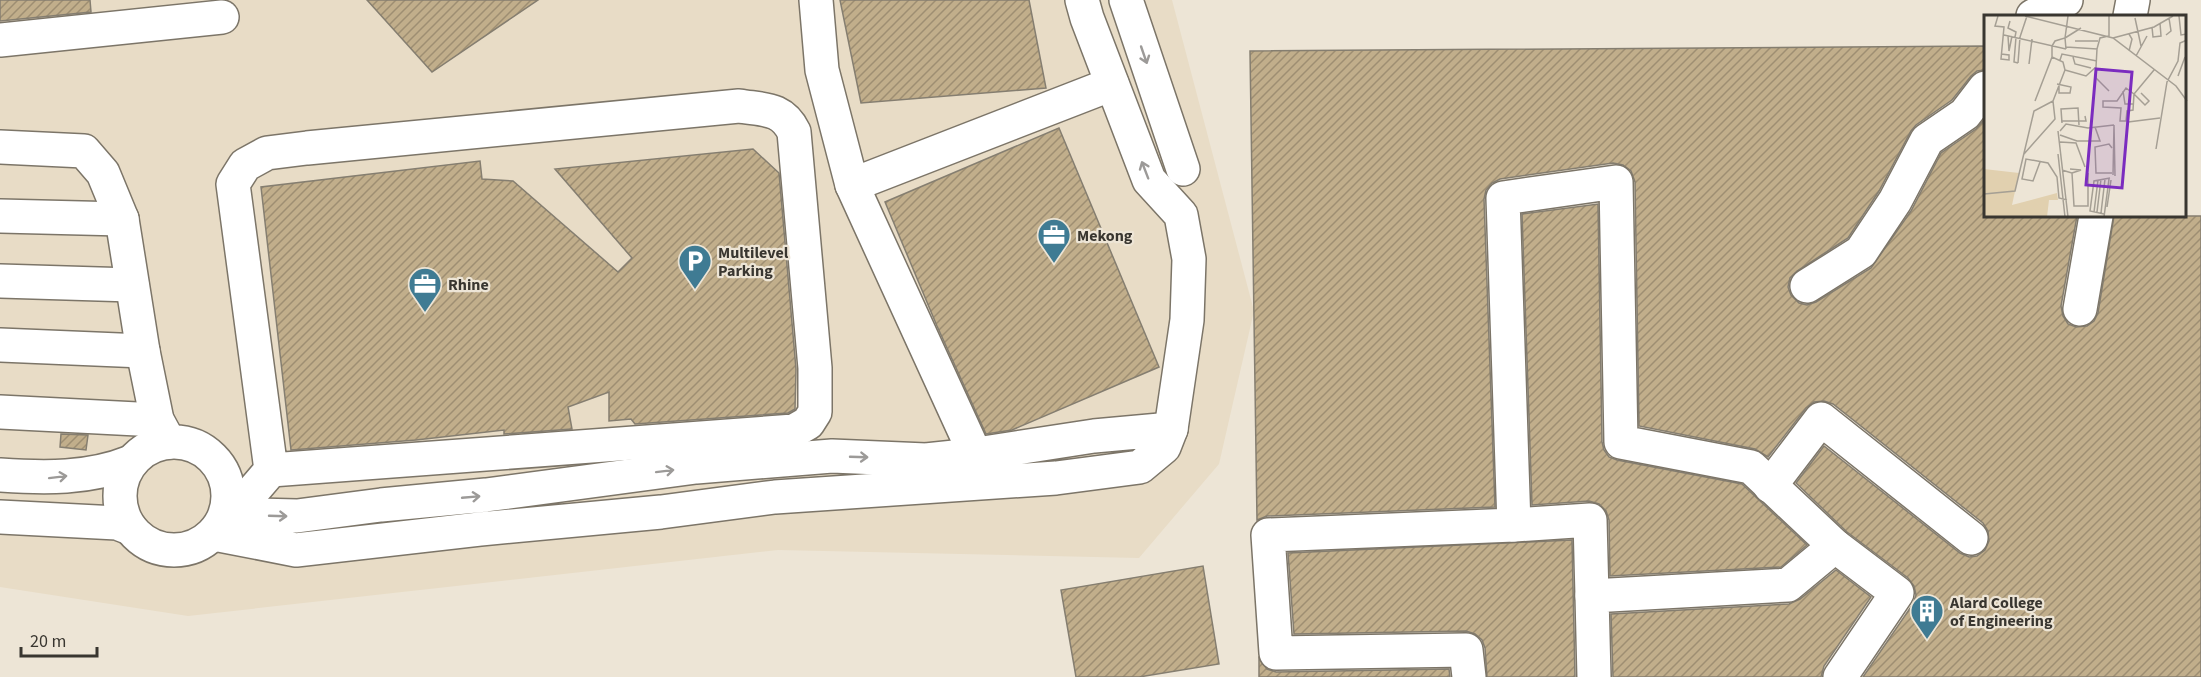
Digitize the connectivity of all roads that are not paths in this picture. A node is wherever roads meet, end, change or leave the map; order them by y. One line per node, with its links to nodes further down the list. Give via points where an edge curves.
1 (816, 0): 14 (street, via 822,70)
2 (1082, 0): 10 (street)
3 (1126, 0): 13 (street, one-way to 13)
4 (2066, 0): 6 (street)
5 (2133, 0): 7 (street)
6 (2035, 15)
7 (2130, 15)
8 (222, 16): 9 (street)
9 (0, 40)
10 (1112, 84): 14 (street); 27 (street, one-way to 10, via 1094,436 1171,429 1187,320 1189,259 1181,215 1149,180)
11 (1984, 89): 20 (street, via 1965,114 1927,140 1861,252)
12 (0, 147): 17 (street, via 84,152 102,173)
13 (1183, 170)
14 (852, 185): 27 (street)
15 (0, 216): 17 (street)
16 (2096, 218): 21 (street)
17 (122, 219): 19 (street)
18 (0, 281): 19 (street)
19 (132, 285): 23 (street)
20 (1806, 286)
21 (2079, 309)
22 (0, 345): 23 (street)
23 (143, 351): 25 (street)
24 (0, 412): 25 (street)
25 (163, 431): 26 (street, via 155,445); 31 (street, via 215,459)
26 (131, 462): 29 (street, one-way to 26, via 45,478 110,471); 34 (street, via 120,495 122,513)
27 (980, 468): 31 (street, one-way to 27, via 257,515 297,516 696,467 832,456 927,459); 35 (street, via 661,512 296,550)
28 (271, 470): 28 (street, via 794,431 808,423 815,412 815,368 794,132 789,120 774,111 739,106 307,148 267,153 245,165 233,184); 31 (street)
29 (0, 475)
30 (1770, 486): 33 (street, via 1751,467 1621,442 1616,182 1503,198); 36 (street, via 1821,419); 37 (street)
31 (235, 497): 35 (street)
32 (0, 517): 34 (street, via 117,523)
33 (1514, 525): 38 (street, via 1590,520); 39 (street, via 1268,535 1276,653 1466,650)
34 (130, 528): 35 (street, via 155,548 171,551 194,547)
35 (214, 534)
36 (1971, 538)
37 (1835, 546): 38 (street, via 1788,585); 41 (street, via 1897,593)
38 (1592, 596): 40 (street)
39 (1469, 677)
40 (1594, 677)
41 (1840, 677)

